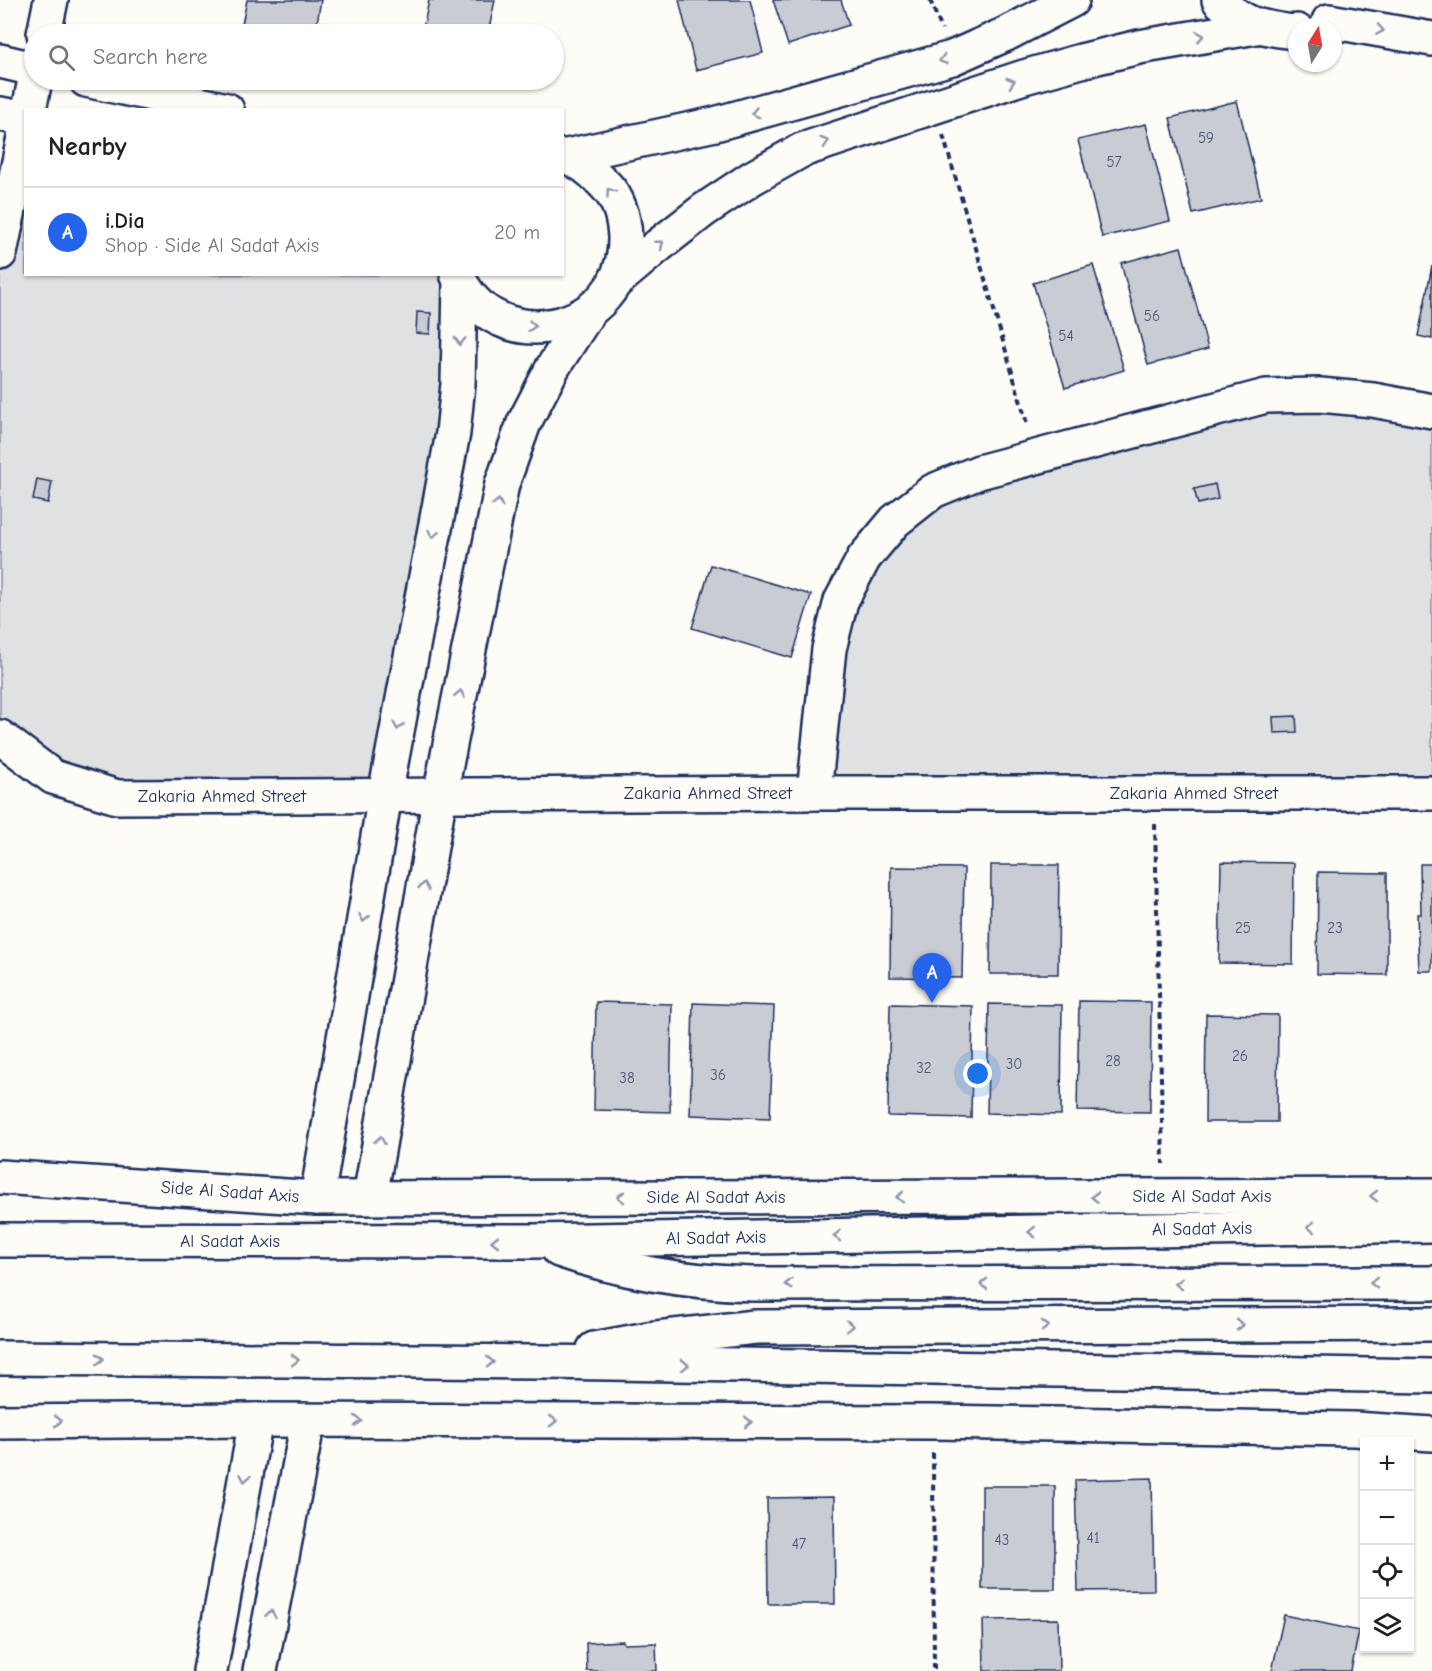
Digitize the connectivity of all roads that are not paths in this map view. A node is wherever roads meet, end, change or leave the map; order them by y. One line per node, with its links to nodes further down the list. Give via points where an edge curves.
1 (51, 0): 6 (street)
2 (1072, 0): 20 (street, one-way to 20, via 952,58 715,124)
3 (1219, 0): 7 (street, via 1232,14)
4 (1354, 0): 5 (street)
5 (1328, 18)
6 (46, 24)
7 (1256, 27): 9 (street); 23 (street, one-way to 7, via 704,210 802,150 1082,61)
8 (1342, 27): 10 (street, one-way to 10)
9 (1288, 30)
10 (1432, 39)
11 (0, 62): 12 (street)
12 (24, 67)
13 (33, 90): 15 (street)
14 (133, 90): 16 (street)
15 (29, 108)
16 (218, 108)
17 (0, 114): 18 (street)
18 (24, 119)
19 (24, 138): 21 (street)
20 (565, 156): 23 (street, one-way to 20, via 625,253 624,223 614,194 594,172)
21 (0, 254)
22 (459, 279): 24 (street, one-way to 24, via 478,306 504,321 532,328 561,325); 29 (street, one-way to 29, via 459,374 453,434)
23 (615, 282): 24 (street)
24 (588, 313): 30 (street, one-way to 24, via 502,484 524,423 553,367)
25 (1432, 411): 27 (street, via 1320,395 1266,396 979,472 933,491 895,521 864,558 842,601 829,649)
26 (0, 737): 29 (street, Zakaria Ahmed Street, via 53,777 117,797)
27 (814, 793): 28 (street, Zakaria Ahmed Street); 30 (street, Zakaria Ahmed Street)
28 (1432, 793)
29 (385, 795): 30 (street, Zakaria Ahmed Street); 34 (street, one-way to 34)
30 (440, 795): 33 (street, one-way to 30)
31 (0, 1177): 34 (street, Side Al Sadat Axis)
32 (1432, 1196): 33 (street, Side Al Sadat Axis, one-way to 33)
33 (370, 1197): 34 (street, Side Al Sadat Axis)
34 (317, 1198)
35 (1432, 1225): 37 (street, Al Sadat Axis, one-way to 37)
36 (0, 1240): 37 (street, Al Sadat Axis, one-way to 36)
37 (536, 1241): 38 (street, one-way to 37, via 709,1282 622,1269)
38 (1432, 1283)
39 (1432, 1324): 41 (street, one-way to 39, via 648,1339 755,1327)
40 (0, 1358): 41 (street, one-way to 41)
41 (543, 1362): 42 (street, one-way to 42)
42 (1432, 1376)
43 (256, 1420): 44 (street); 45 (street, one-way to 43); 47 (street, one-way to 47)
44 (308, 1421): 46 (street, one-way to 46, via 933,1422 1353,1429); 48 (street, one-way to 44)
45 (0, 1422)
46 (1432, 1434)
47 (210, 1671)
48 (260, 1671)

